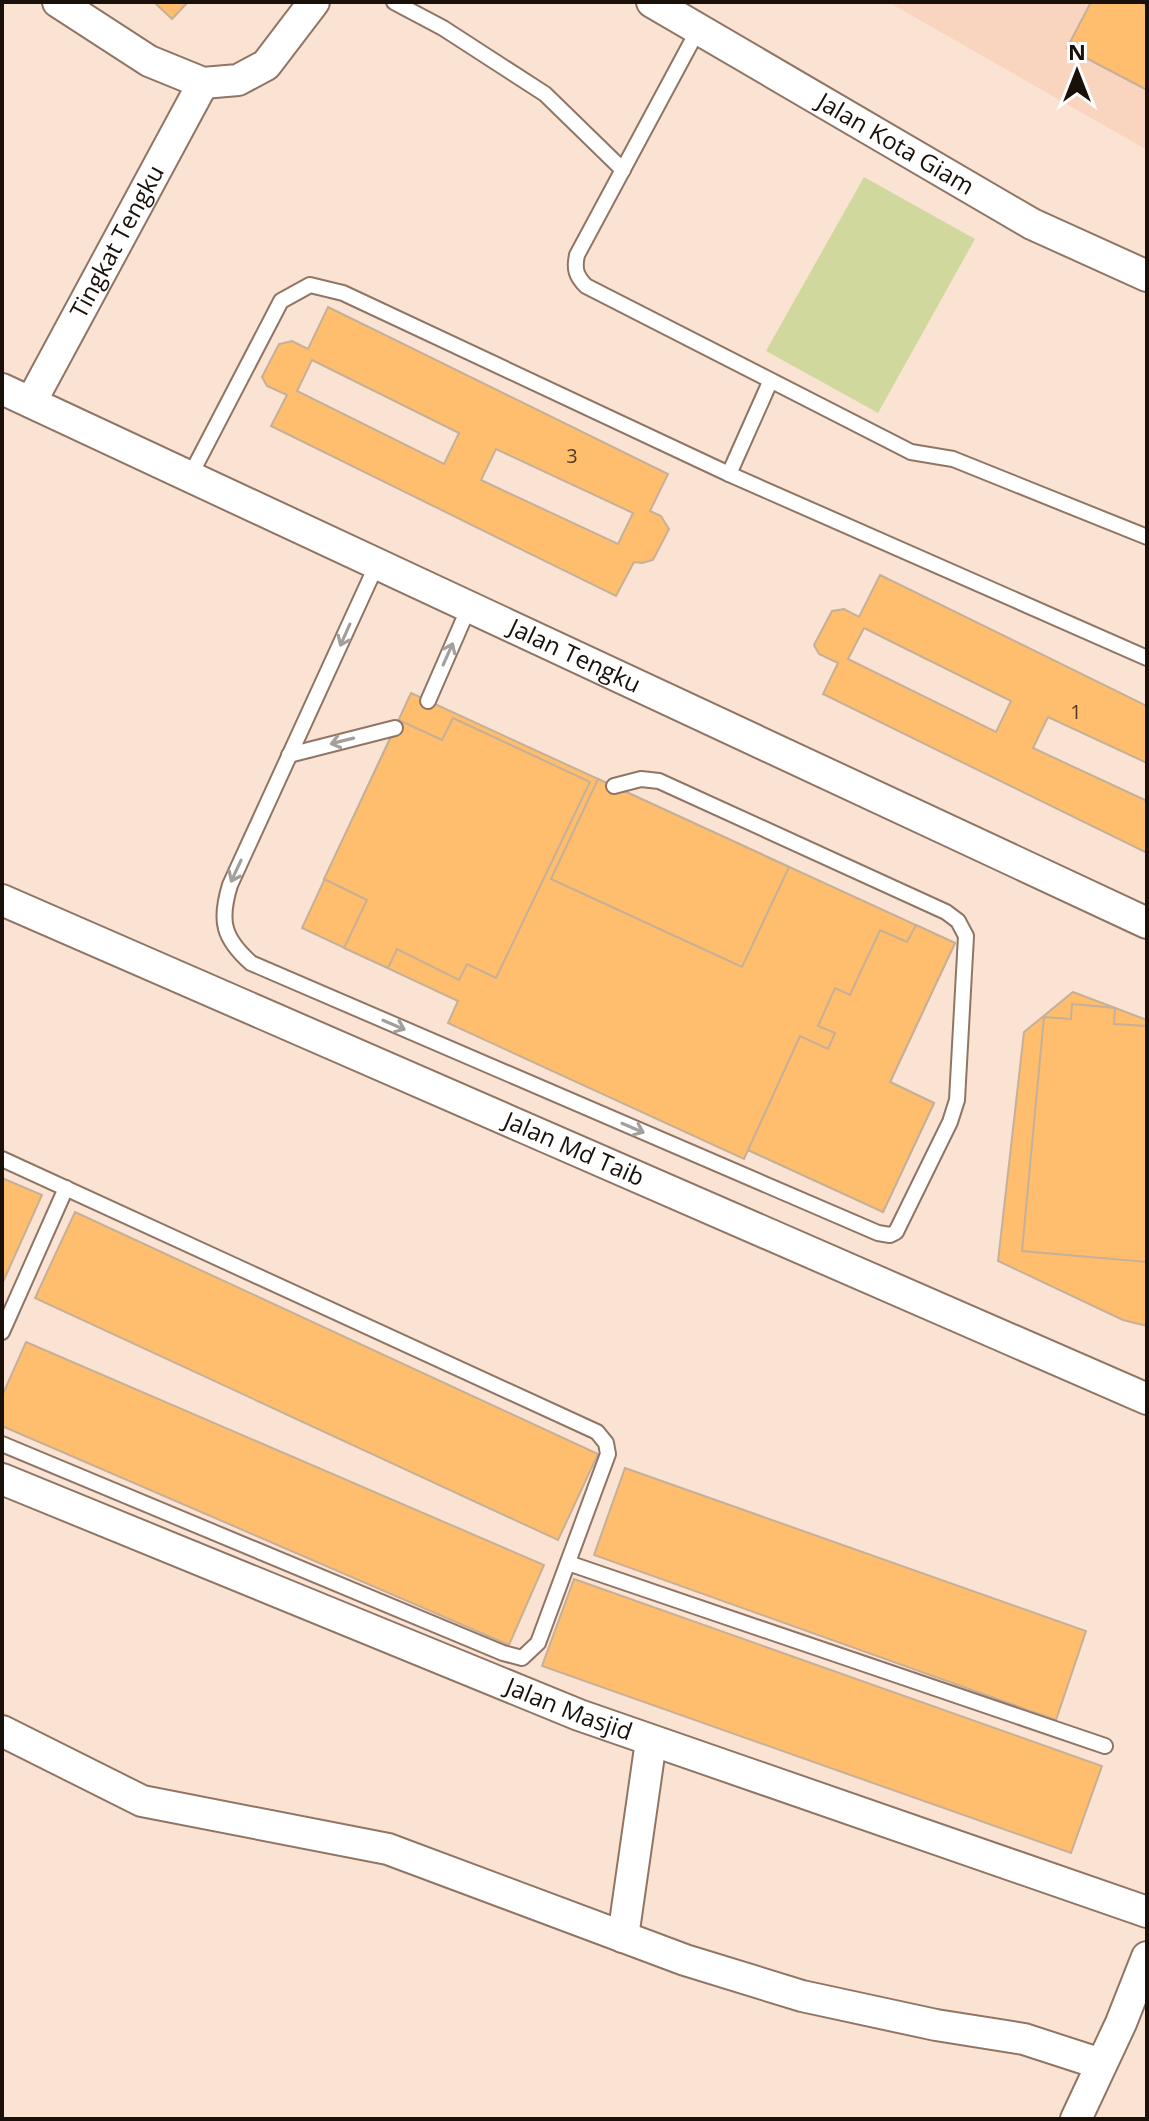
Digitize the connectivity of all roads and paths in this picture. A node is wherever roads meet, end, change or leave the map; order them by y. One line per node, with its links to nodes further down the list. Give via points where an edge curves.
1 (58, 2): 6 (street, via 149,61)
2 (314, 2): 6 (street, via 266,65 238,80)
3 (394, 2): 7 (lane, via 545,94)
4 (652, 2): 5 (street, Jalan Kota Giam)
5 (699, 28): 7 (lane); 8 (street, Jalan Kota Giam, via 1032,224)
6 (203, 83): 11 (street, Tingkat Tengku)
7 (623, 170): 9 (lane, via 577,255 578,278)
8 (1147, 276)
9 (770, 382): 12 (lane); 14 (lane, via 911,452 953,459)
10 (2, 389): 11 (street, Jalan Tengku)
11 (31, 402): 13 (street, Jalan Tengku)
12 (729, 474): 13 (lane, via 343,293 310,285 281,301); 17 (lane)
13 (190, 476): 15 (street, Jalan Tengku)
14 (1147, 537)
15 (377, 564): 16 (street, Jalan Tengku); 20 (lane, one-way to 20)
16 (469, 607): 18 (lane, one-way to 16); 23 (street, Jalan Tengku)
17 (1147, 658)
18 (428, 701)
19 (395, 728): 20 (lane, one-way to 20)
20 (289, 755): 21 (lane, one-way to 21, via 224,903 224,925 233,947 251,963 878,1233 896,1232 957,1100 966,936 958,921 659,781)
21 (614, 786)
22 (2, 900): 27 (street, Jalan Md Taib)
23 (1147, 923)
24 (2, 1159): 25 (lane)
25 (66, 1188): 26 (lane); 30 (lane, via 597,1432 608,1454)
26 (2, 1332)
27 (1147, 1399)
28 (2, 1444): 30 (lane, via 522,1658 538,1643)
29 (2, 1479): 32 (street, Jalan Masjid)
30 (568, 1563): 33 (lane)
31 (2, 1731): 35 (street, via 142,1801 388,1849)
32 (651, 1741): 34 (street, Jalan Masjid); 35 (street)
33 (1105, 1746)
34 (1147, 1912)
35 (623, 1937): 37 (street, via 802,1996 1024,2039)
36 (1147, 1957): 37 (street)
37 (1101, 2064): 38 (street)
38 (1076, 2119)

